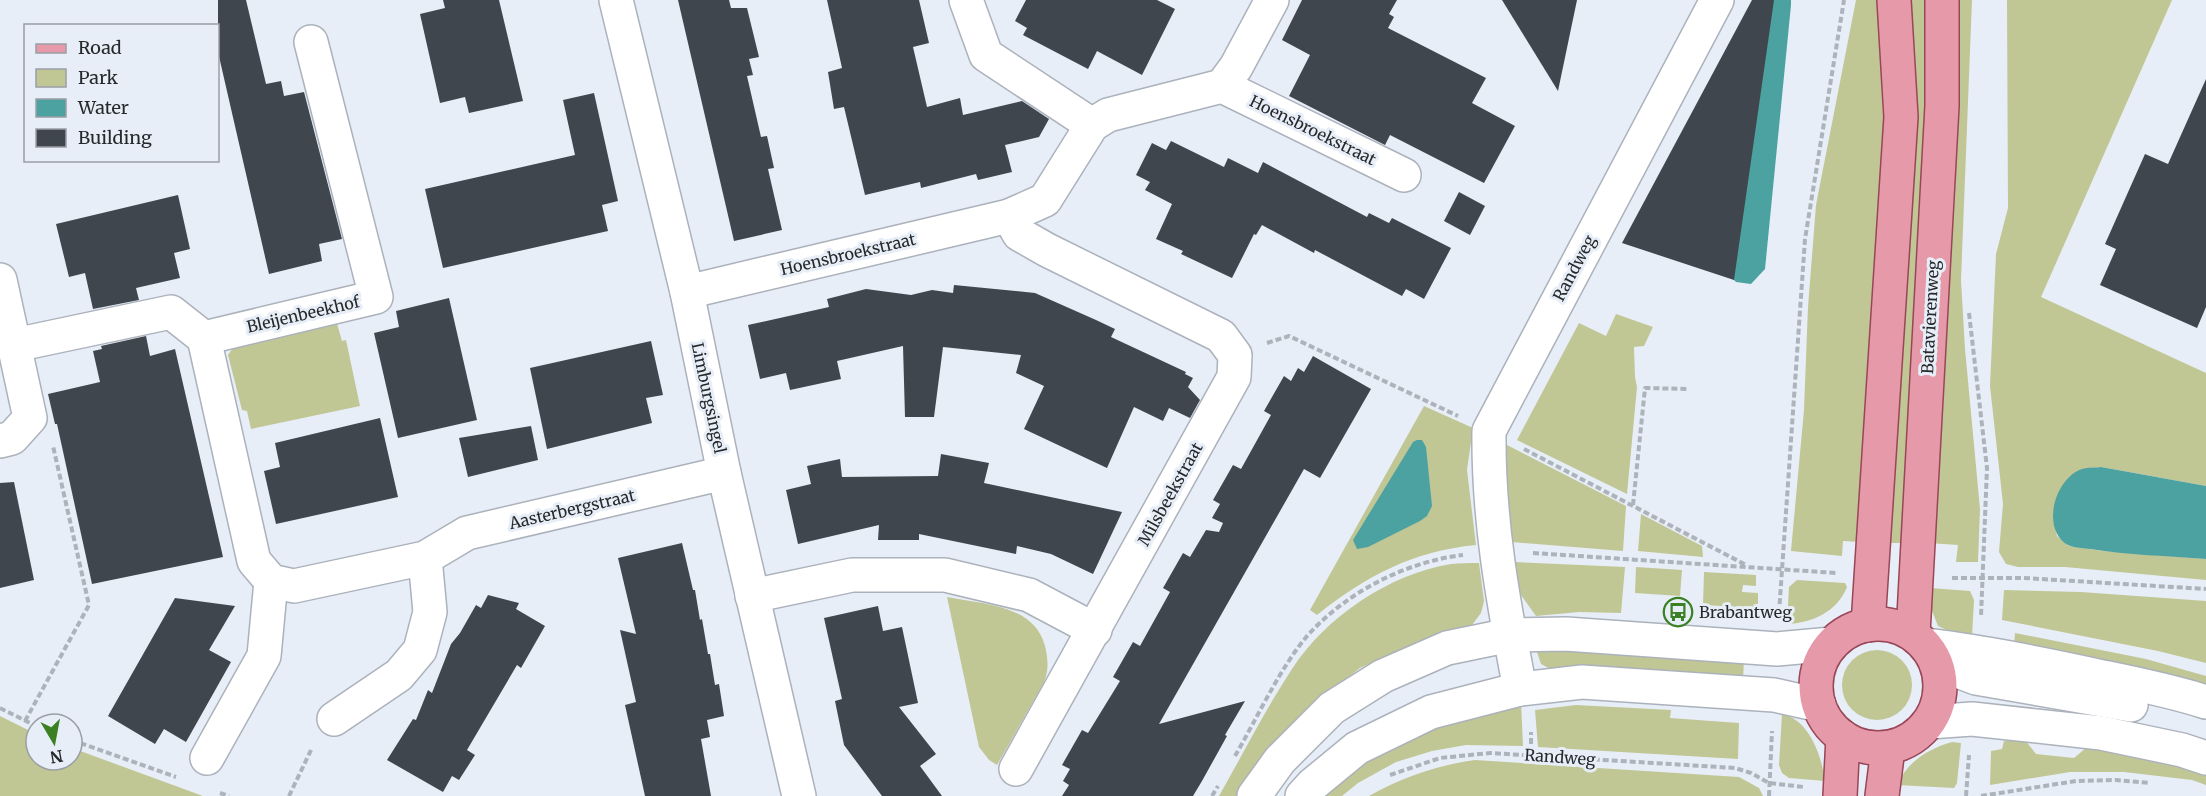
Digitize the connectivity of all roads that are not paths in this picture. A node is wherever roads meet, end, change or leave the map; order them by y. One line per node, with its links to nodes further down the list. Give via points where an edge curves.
1 (616, 0): 13 (street, Limburgsingel)
2 (966, 0): 9 (street, via 986,55)
3 (1272, 0): 8 (street, via 1236,68)
4 (1717, 0): 23 (street, Randweg, via 1489,431 1488,476 1495,551)
5 (1894, 0): 21 (main road, via 1901,117)
6 (1942, 0): 25 (main road, Batavierenweg)
7 (312, 42): 14 (street, Bleijenbeekhof, via 376,297)
8 (1222, 86): 9 (street, via 1108,115); 10 (street, Hoensbroekstraat)
9 (1092, 125): 11 (street, Hoensbroekstraat, via 1045,200)
10 (1404, 175)
11 (1009, 216): 13 (street, Hoensbroekstraat); 22 (street, Milsbeekstraat, via 1019,234 1221,336 1235,355 1234,377)
12 (0, 280): 15 (street)
13 (687, 292): 17 (street, Limburgsingel)
14 (204, 338): 15 (street, via 171,312); 19 (street, via 254,561)
15 (15, 345): 16 (street, via 30,418 12,438)
16 (0, 441)
17 (724, 473): 18 (street, Aasterbergstraat, via 467,533); 20 (street, Limburgsingel)
18 (425, 558): 19 (street, Aasterbergstraat, via 294,586); 29 (street, via 430,612 420,650 399,675)
19 (271, 581): 34 (street, via 264,656)
20 (752, 596): 22 (street, via 852,575 945,575 1029,595); 37 (street, Limburgsingel)
21 (1868, 625): 24 (main road, via 1848,632); 25 (main road, via 1898,627)
22 (1095, 630): 36 (street, Milsbeekstraat)
23 (1509, 635): 24 (street, via 1611,636 1777,649); 26 (street, Randweg); 38 (street, via 1447,648 1374,681 1332,708 1280,760)
24 (1832, 644): 28 (main road, via 1820,662 1816,684)
25 (1925, 647): 27 (street, via 1978,651); 30 (main road, via 1941,683 1938,703); 31 (street, via 1976,678 2119,702)
26 (1520, 689): 28 (street, via 1582,682 1774,695); 39 (street, via 1431,712 1357,748)
27 (2206, 702)
28 (1819, 705): 32 (main road)
29 (334, 719)
30 (1929, 722): 33 (main road, via 1904,743); 35 (street, via 1972,719 2101,733)
31 (2206, 723)
32 (1843, 737): 33 (main road, via 1864,747); 40 (main road)
33 (1888, 748): 41 (main road)
34 (207, 758)
35 (2206, 758)
36 (1016, 769)
37 (799, 796)
38 (1254, 796)
39 (1302, 796)
40 (1840, 796)
41 (1882, 796)

